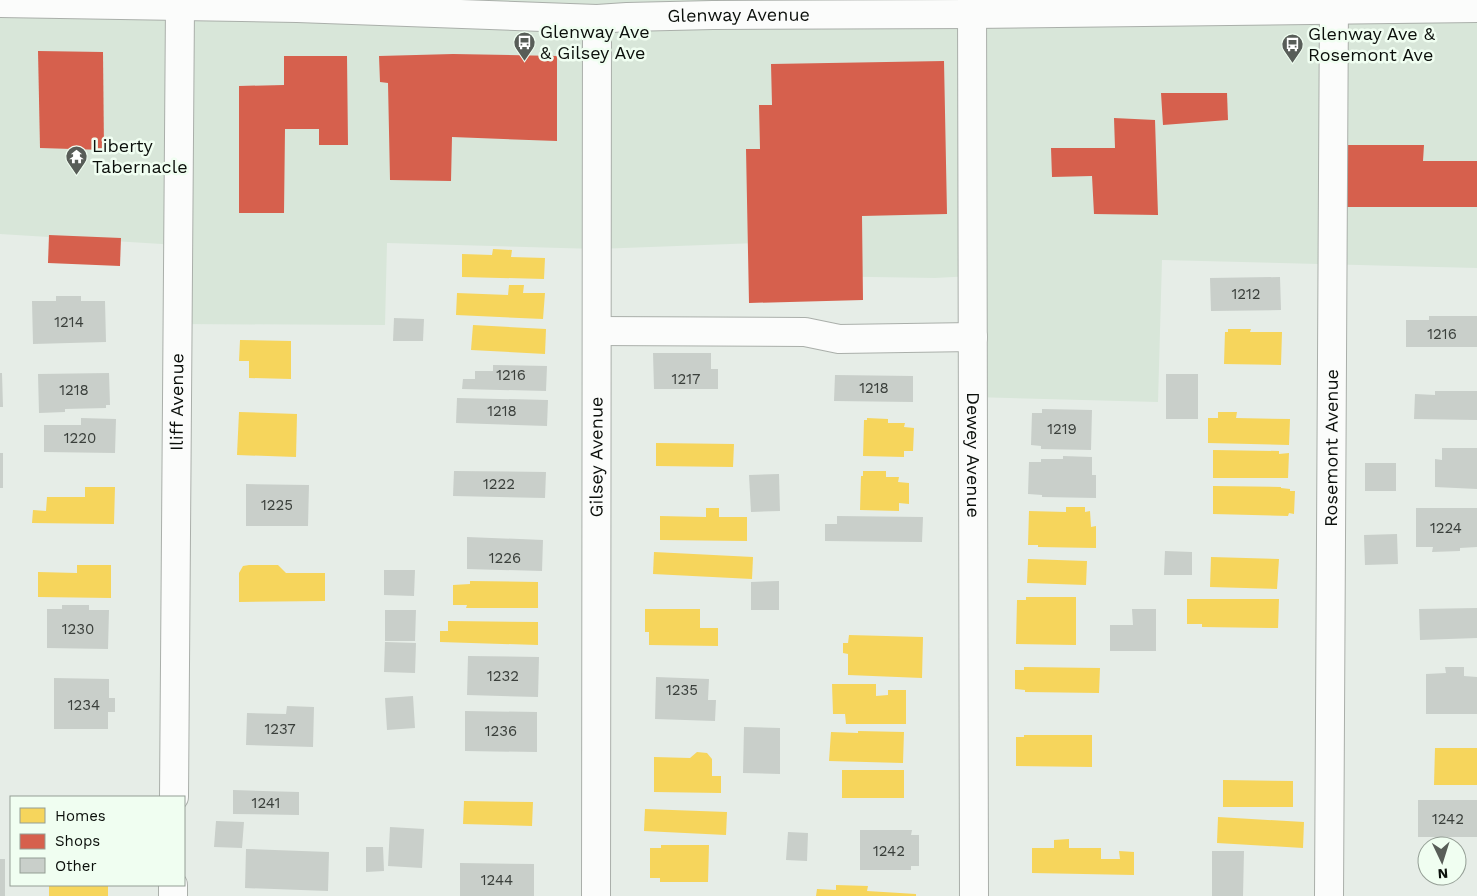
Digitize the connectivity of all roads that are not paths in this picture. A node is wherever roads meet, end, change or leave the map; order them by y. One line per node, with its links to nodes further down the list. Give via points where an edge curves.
1 (0, 3): 5 (street, Glenway Avenue)
2 (229, 3): 3 (street, Glenway Avenue); 5 (street, Glenway Avenue)
3 (297, 4): 10 (street, Glenway Avenue)
4 (1334, 5): 7 (street, Glenway Avenue); 9 (street, Glenway Avenue); 16 (street, Rosemont Avenue)
5 (180, 6): 13 (street, Iliff Avenue)
6 (918, 7): 7 (street, Glenway Avenue); 8 (street, Glenway Avenue)
7 (972, 7): 12 (street, Dewey Avenue)
8 (713, 8): 10 (street, Glenway Avenue)
9 (1477, 8)
10 (597, 19): 11 (street, Gilsey Avenue)
11 (597, 331): 12 (street, via 805,332 839,339); 14 (street, Gilsey Avenue)
12 (973, 337): 15 (street, Dewey Avenue)
13 (174, 796)
14 (596, 896)
15 (974, 896)
16 (1329, 896)

